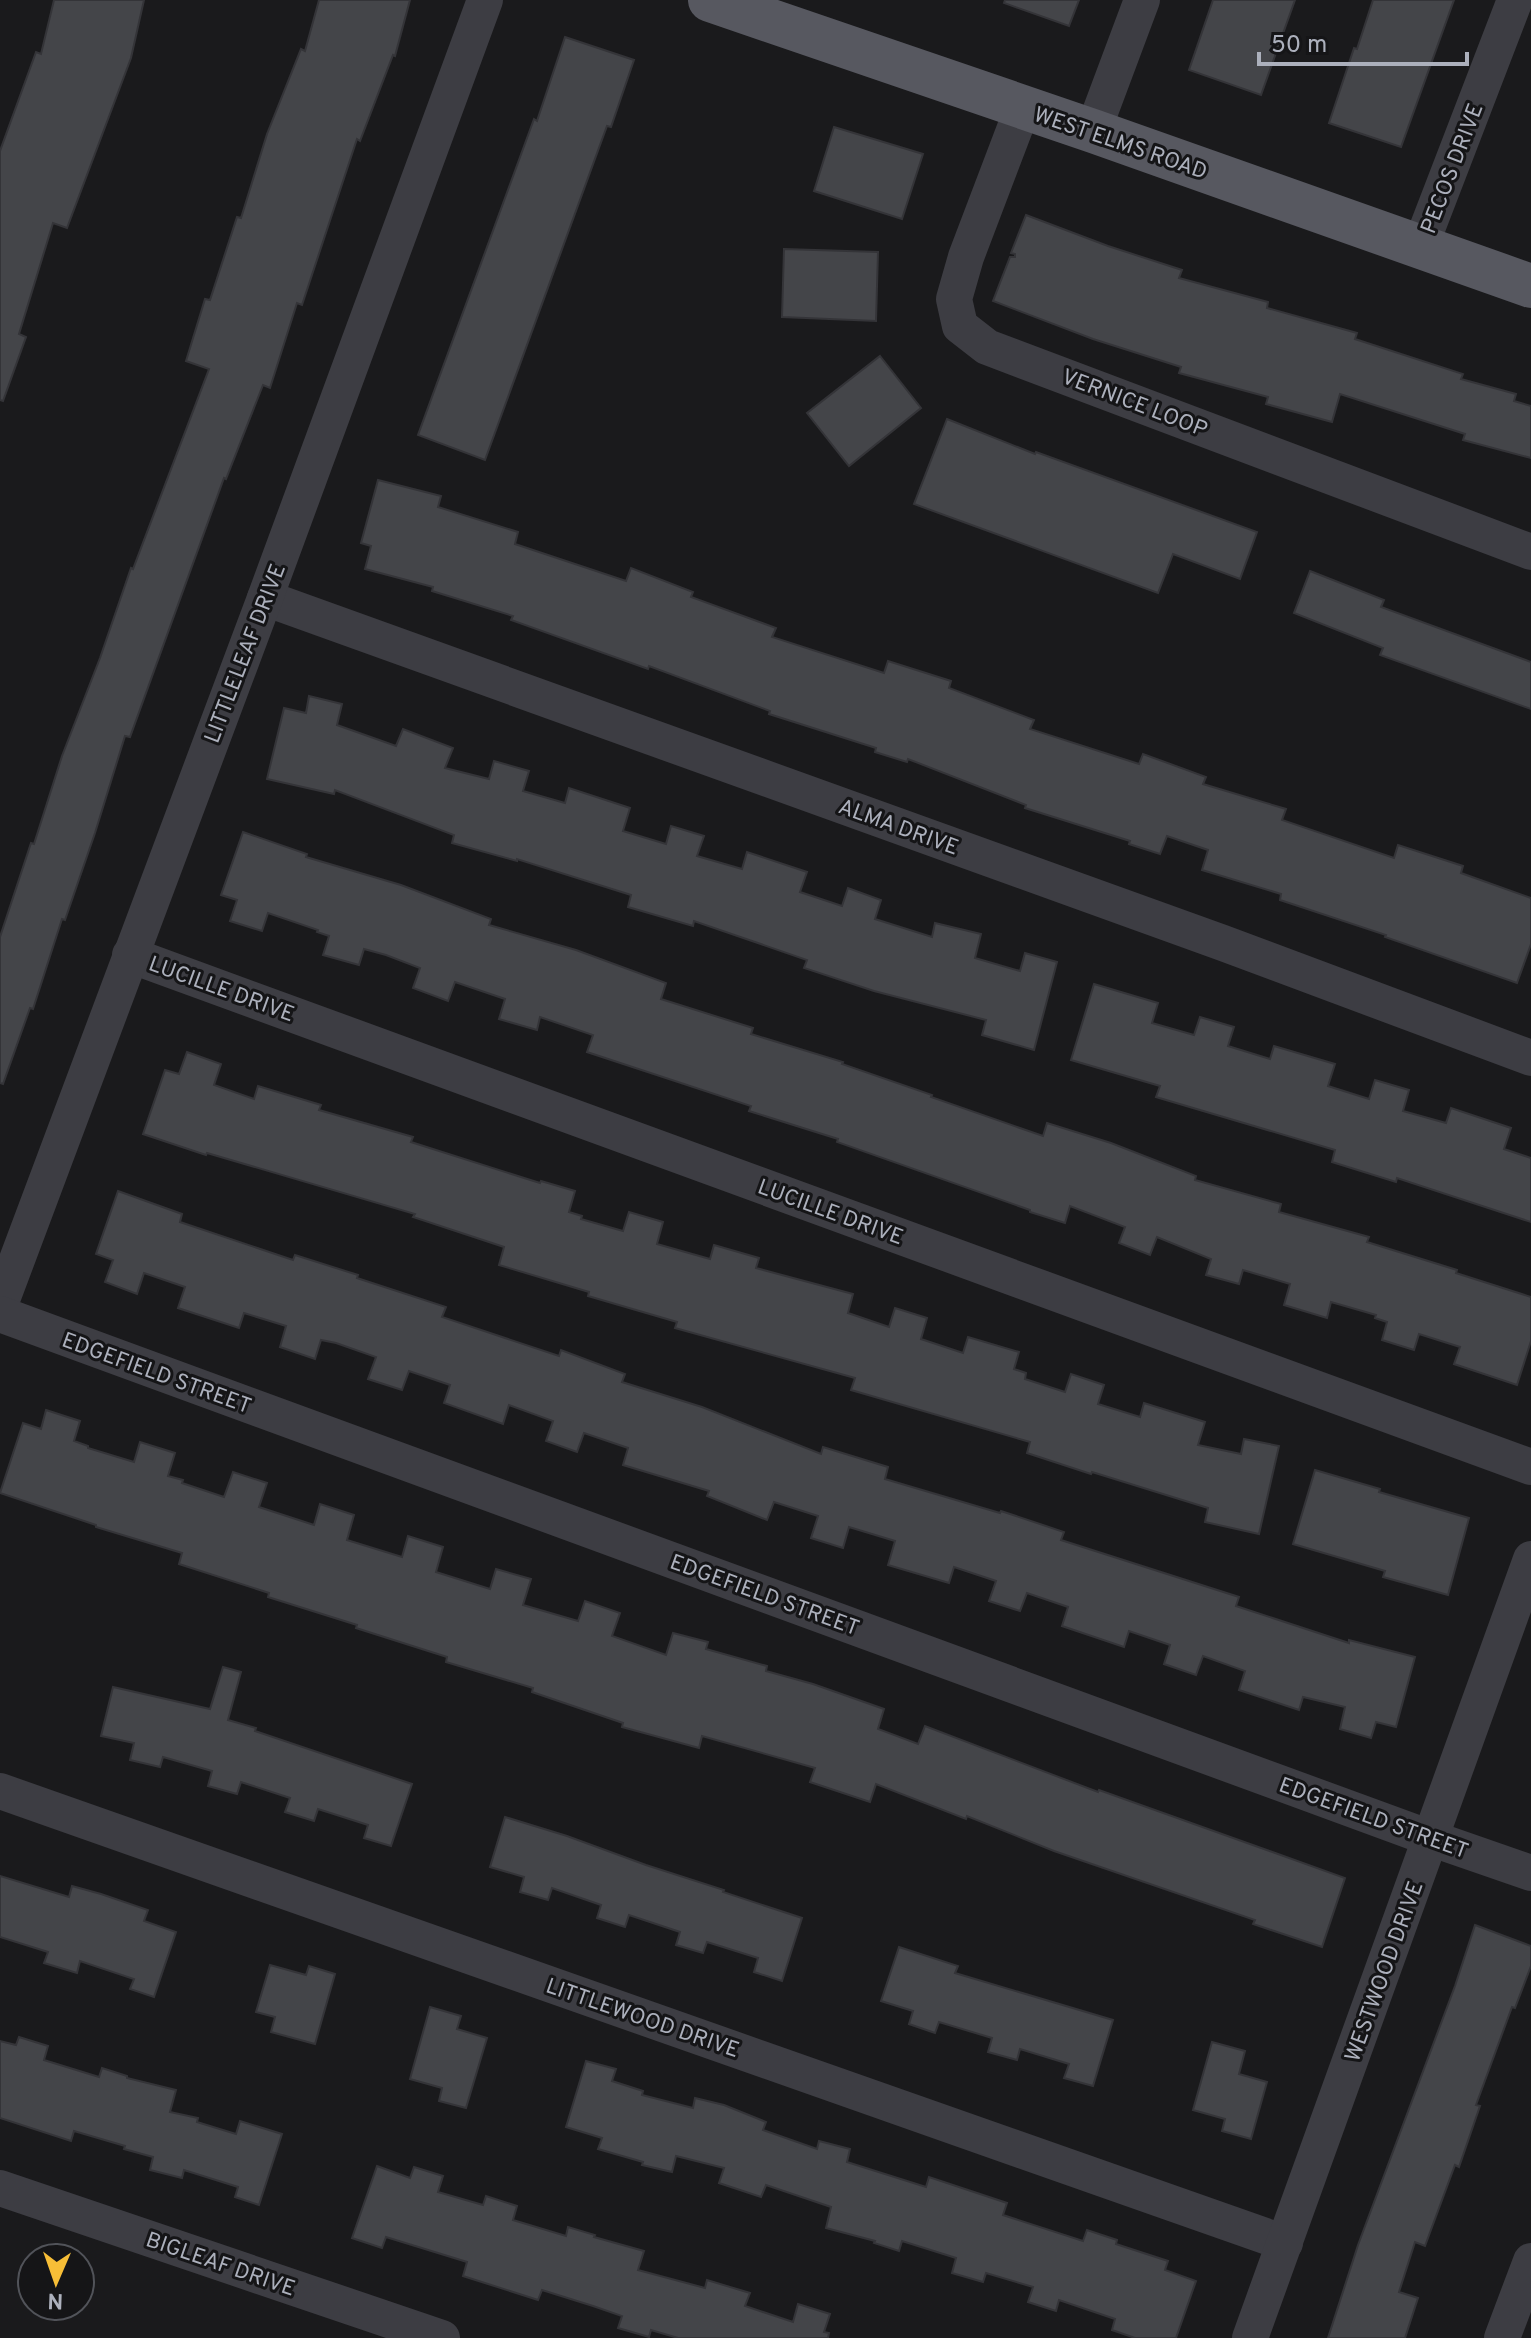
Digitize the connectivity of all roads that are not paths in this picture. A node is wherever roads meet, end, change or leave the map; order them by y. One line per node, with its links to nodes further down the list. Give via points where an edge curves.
1 (485, 0): 11 (street, LITTLELEAF DRIVE)
2 (710, 0): 4 (main road, WEST ELMS ROAD)
3 (1142, 0): 7 (street)
4 (773, 10): 6 (main road, WEST ELMS ROAD)
5 (1519, 11): 8 (street, PECOS DRIVE)
6 (1023, 107): 7 (main road, WEST ELMS ROAD); 10 (street, VERNICE LOOP, via 966,257 954,299 960,326 987,347)
7 (1093, 131): 8 (main road, WEST ELMS ROAD)
8 (1420, 247): 9 (main road, WEST ELMS ROAD)
9 (1531, 286)
10 (1531, 552)
11 (265, 598): 12 (street, LITTLELEAF DRIVE); 13 (street, ALMA DRIVE)
12 (130, 955): 14 (street, LITTLELEAF DRIVE); 16 (street, LUCILLE DRIVE)
13 (1531, 1058)
14 (0, 1305)
15 (0, 1314): 19 (street, EDGEFIELD STREET)
16 (1531, 1467)
17 (1531, 1559): 19 (street, WESTWOOD DRIVE)
18 (0, 1791): 22 (street, LITTLEWOOD DRIVE)
19 (1430, 1838): 20 (street, EDGEFIELD STREET); 22 (street, WESTWOOD DRIVE)
20 (1531, 1873)
21 (0, 2188): 24 (street, BIGLEAF DRIVE)
22 (1285, 2243): 26 (street, WESTWOOD DRIVE)
23 (1531, 2261): 27 (street)
24 (368, 2326): 25 (street, BIGLEAF DRIVE)
25 (442, 2338)
26 (1250, 2338)
27 (1502, 2338)

